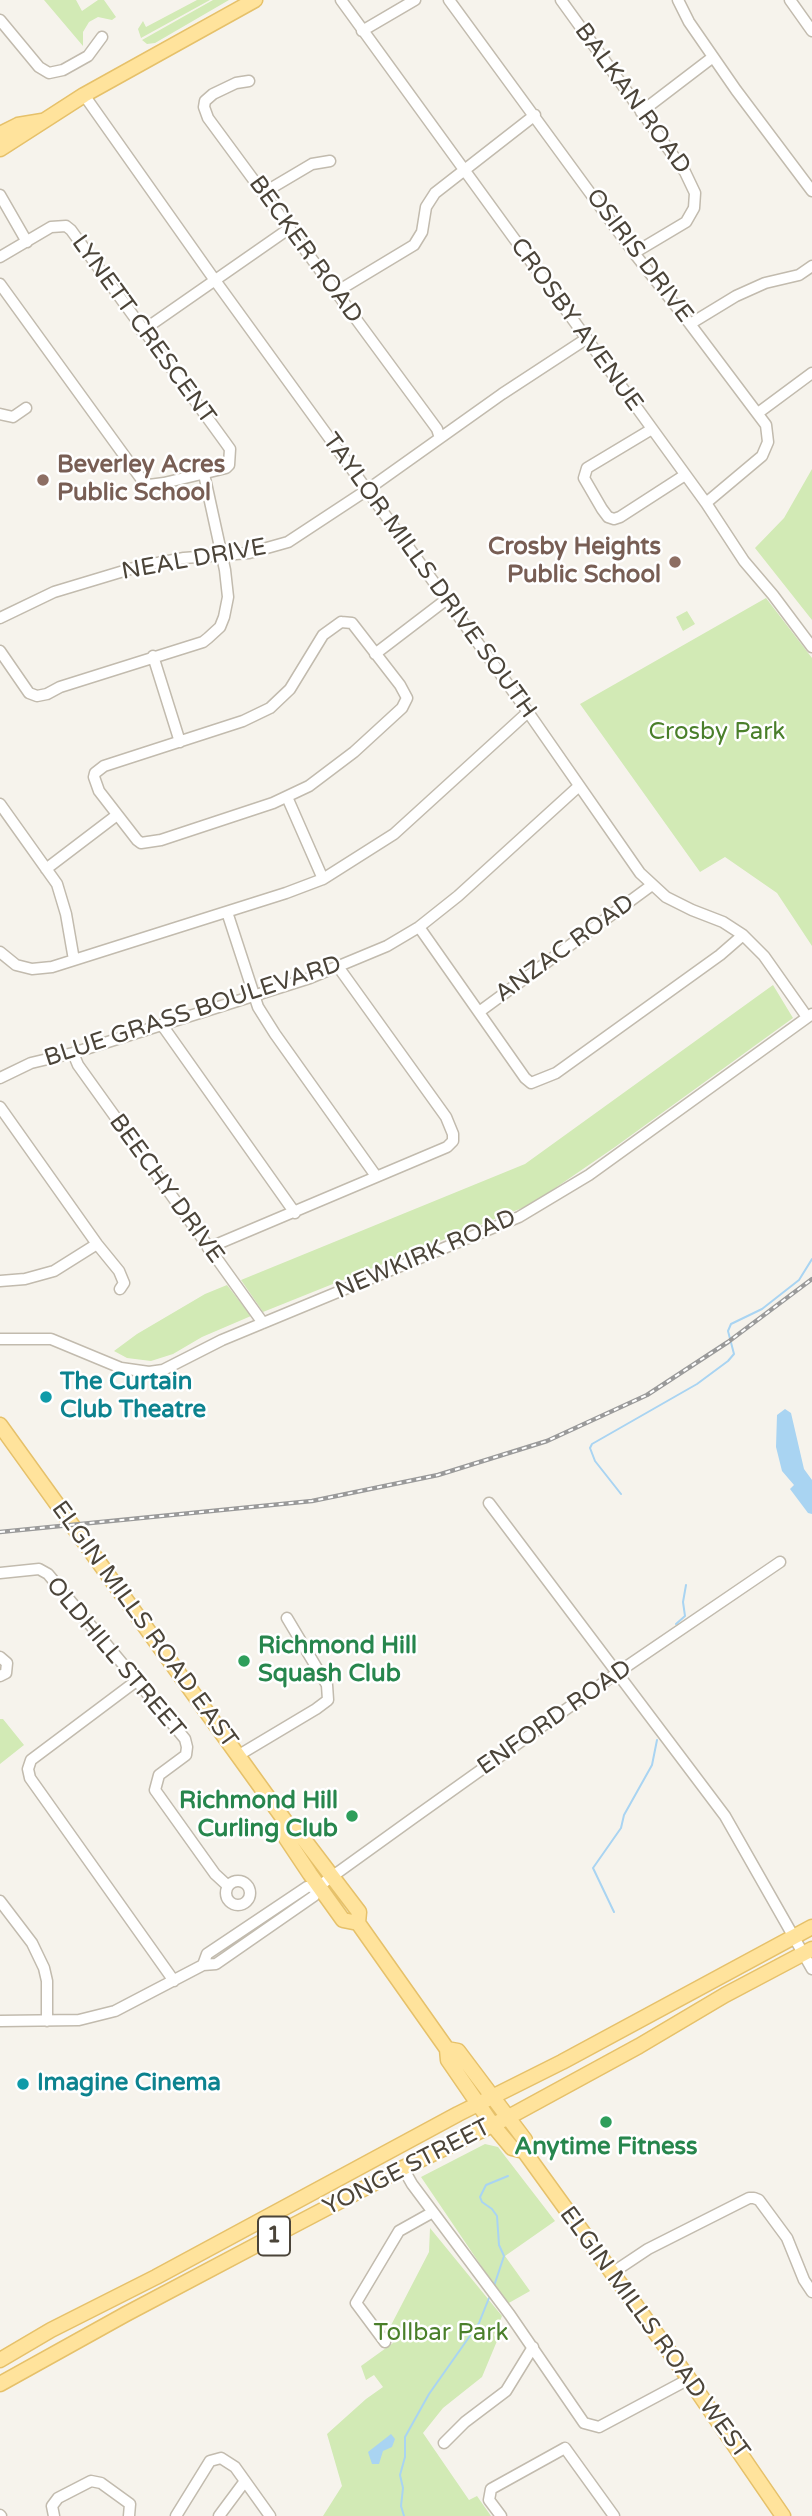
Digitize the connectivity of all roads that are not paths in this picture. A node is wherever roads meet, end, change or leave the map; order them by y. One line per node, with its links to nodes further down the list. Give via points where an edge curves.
1 (255, 0): 14 (main road)
2 (341, 0): 9 (street, CROSBY AVENUE)
3 (415, 0): 9 (street)
4 (449, 0): 16 (street, OSIRIS DRIVE)
5 (561, 0): 15 (street, BALKAN ROAD)
6 (678, 0): 12 (street)
7 (790, 0): 10 (street)
8 (0, 20): 11 (street, via 49,73 88,56)
9 (362, 31): 21 (street, CROSBY AVENUE)
10 (812, 31)
11 (102, 37)
12 (713, 57): 15 (street); 22 (street)
13 (249, 81): 23 (street, BECKER ROAD, via 213,93 205,101 205,112)
14 (84, 95): 17 (main road); 30 (street, TAYLOR MILLS DRIVE SOUTH)
15 (642, 112): 27 (street, BALKAN ROAD, via 691,181 695,201 686,222)
16 (534, 115): 21 (street); 27 (street, OSIRIS DRIVE)
17 (43, 120): 18 (main road); 19 (main road)
18 (0, 134)
19 (0, 149)
20 (330, 161): 23 (street, via 312,164)
21 (463, 171): 32 (street, via 428,202 422,232 414,245); 35 (street, CROSBY AVENUE)
22 (812, 191)
23 (263, 193): 25 (street, BECKER ROAD)
24 (0, 195): 26 (street)
25 (290, 228): 30 (street); 32 (street, BECKER ROAD)
26 (27, 242): 28 (street, LYNETT CRESCENT); 34 (street, LYNETT CRESCENT, via 51,227 66,226)
27 (634, 253): 33 (street, OSIRIS DRIVE)
28 (0, 257)
29 (812, 266): 33 (street, via 799,275 736,296)
30 (214, 279): 34 (street); 44 (street, TAYLOR MILLS DRIVE SOUTH)
31 (0, 284): 42 (street, LYNETT CRESCENT, via 142,480 156,485)
32 (336, 292): 41 (street, BECKER ROAD)
33 (690, 324): 38 (street, OSIRIS DRIVE)
34 (142, 331): 42 (street, LYNETT CRESCENT, via 230,449 226,468)
35 (586, 339): 40 (street, CROSBY AVENUE); 41 (street, NEAL DRIVE)
36 (812, 373): 38 (street)
37 (26, 408): 39 (street, via 13,417)
38 (758, 413): 45 (street, OSIRIS DRIVE, via 768,433 762,456)
39 (0, 414)
40 (652, 429): 43 (street, CROSBY AVENUE); 43 (street, via 587,468 584,478 602,509 608,517 620,517)
41 (440, 438): 44 (street, NEAL DRIVE)
42 (204, 474): 46 (street)
43 (685, 475): 45 (street, CROSBY AVENUE)
44 (367, 490): 46 (street, NEAL DRIVE, via 288,542); 47 (street, TAYLOR MILLS DRIVE SOUTH)
45 (706, 503): 49 (street, CROSBY AVENUE, via 744,561)
46 (222, 556): 48 (street, NEAL DRIVE, via 137,566 54,592); 52 (street, via 228,607 219,627 202,642)
47 (447, 600): 51 (street); 53 (street, TAYLOR MILLS DRIVE SOUTH)
48 (0, 618)
49 (812, 648)
50 (0, 651): 52 (street, via 29,693 37,696)
51 (375, 654): 54 (street, via 352,623 341,622 318,641 290,689 270,708); 56 (street, via 405,692 402,708 328,773)
52 (153, 656): 54 (street)
53 (528, 712): 55 (street, TAYLOR MILLS DRIVE SOUTH); 60 (street, via 394,834)
54 (180, 742): 58 (street, via 95,773 99,791)
55 (579, 786): 61 (street, TAYLOR MILLS DRIVE SOUTH, via 621,849); 63 (street, BLUE GRASS BOULEVARD)
56 (287, 797): 58 (street, via 146,842 137,839); 60 (street)
57 (0, 804): 59 (street)
58 (117, 815): 59 (street)
59 (47, 869): 66 (street, via 62,900)
60 (323, 879): 62 (street)
61 (652, 885): 64 (street, TAYLOR MILLS DRIVE SOUTH, via 666,897); 69 (street, ANZAC ROAD)
62 (227, 912): 66 (street); 68 (street)
63 (419, 927): 67 (street, BLUE GRASS BOULEVARD); 69 (street)
64 (743, 935): 69 (street, via 556,1073 537,1082 525,1078); 70 (street, TAYLOR MILLS DRIVE SOUTH)
65 (0, 952): 66 (street, via 16,965 32,969)
66 (74, 960)
67 (339, 968): 68 (street, BLUE GRASS BOULEVARD); 75 (street, via 446,1117 453,1134 447,1147)
68 (253, 995): 71 (street, BLUE GRASS BOULEVARD); 75 (street, via 275,1034)
69 (479, 1012)
70 (809, 1016): 81 (street, NEWKIRK ROAD, via 589,1175 519,1217)
71 (162, 1025): 72 (street, BLUE GRASS BOULEVARD); 76 (street)
72 (73, 1053): 73 (street, BLUE GRASS BOULEVARD, via 31,1063); 78 (street, BEECHY DRIVE)
73 (0, 1078)
74 (0, 1107): 77 (street)
75 (376, 1176): 76 (street)
76 (295, 1213): 78 (street)
77 (97, 1244): 79 (street, via 54,1271); 80 (street, via 119,1271 124,1283)
78 (208, 1248): 81 (street, BEECHY DRIVE)
79 (0, 1281)
80 (120, 1289)
81 (263, 1323): 82 (street, NEWKIRK ROAD, via 182,1362 149,1372 121,1368 51,1339)
82 (0, 1339)
83 (0, 1425): 92 (main road, ELGIN MILLS ROAD EAST)
84 (489, 1503): 89 (street)
85 (779, 1562): 89 (street, ENFORD ROAD)
86 (0, 1573): 91 (street, OLDHILL STREET, via 39,1569 48,1574)
87 (287, 1618): 92 (street, via 327,1685 328,1700)
88 (0, 1657): 90 (street, via 7,1663 6,1673)
89 (617, 1673): 94 (street, ENFORD ROAD); 100 (street, via 724,1816)
90 (0, 1676)
91 (135, 1682): 95 (street, OLDHILL STREET, via 187,1746 186,1755 159,1775 155,1790); 103 (street, via 31,1760 28,1769)
92 (239, 1755): 93 (main road, ELGIN MILLS ROAD EAST)
93 (288, 1825): 94 (main road, ELGIN MILLS ROAD EAST); 96 (main road, ELGIN MILLS ROAD EAST, via 286,1838)
94 (332, 1876): 96 (street, ENFORD ROAD); 98 (main road, ELGIN MILLS ROAD EAST, via 359,1912)
95 (228, 1886)
96 (319, 1886): 98 (main road, ELGIN MILLS ROAD EAST, via 343,1920); 103 (street, ENFORD ROAD, via 307,1887 207,1954 204,1965)
97 (0, 1901): 105 (street, via 44,1968)
98 (359, 1923): 106 (main road, ELGIN MILLS ROAD EAST)
99 (812, 1927): 100 (main road, YONGE STREET)
100 (794, 1937): 101 (street); 107 (main road, YONGE STREET)
101 (808, 1951): 102 (street); 109 (main road, YONGE STREET)
102 (812, 1969)
103 (174, 1981): 105 (street, ENFORD ROAD, via 115,2011 79,2020)
104 (0, 2021): 105 (street, ENFORD ROAD)
105 (47, 2021)
106 (447, 2049): 107 (main road, ELGIN MILLS ROAD EAST, via 458,2051); 108 (main road, ELGIN MILLS ROAD EAST, via 447,2060)
107 (493, 2098): 108 (main road, YONGE STREET / 1); 109 (main road, ELGIN MILLS ROAD EAST)
108 (478, 2104): 110 (main road, ELGIN MILLS ROAD WEST); 118 (main road, YONGE STREET / 1)
109 (507, 2118): 110 (main road, YONGE STREET); 111 (main road, ELGIN MILLS ROAD WEST, via 525,2141)
110 (492, 2124): 111 (main road, ELGIN MILLS ROAD WEST, via 512,2148); 112 (main road, YONGE STREET / 1)
111 (524, 2151): 114 (main road, ELGIN MILLS ROAD WEST)
112 (403, 2168): 113 (street); 120 (main road, YONGE STREET / 1)
113 (433, 2211): 116 (street, via 399,2231 356,2303); 117 (street)
114 (612, 2273): 115 (street, via 648,2249 749,2198 759,2200 787,2238); 119 (main road, ELGIN MILLS ROAD WEST)
115 (812, 2292)
116 (385, 2342)
117 (533, 2347): 119 (street, via 584,2423 599,2427); 121 (street, via 506,2391)
118 (0, 2360)
119 (689, 2379): 130 (main road, ELGIN MILLS ROAD WEST)
120 (0, 2384)
121 (444, 2443)
122 (245, 2481): 125 (street, via 221,2458 210,2461); 126 (street); 127 (street)
123 (54, 2516): 124 (street, via 52,2506 58,2498 91,2481 130,2504)
124 (129, 2516)
125 (176, 2516)
126 (219, 2516)
127 (270, 2516)
128 (501, 2516): 129 (street, via 489,2500 491,2489 565,2448)
129 (614, 2516)
130 (783, 2516)

